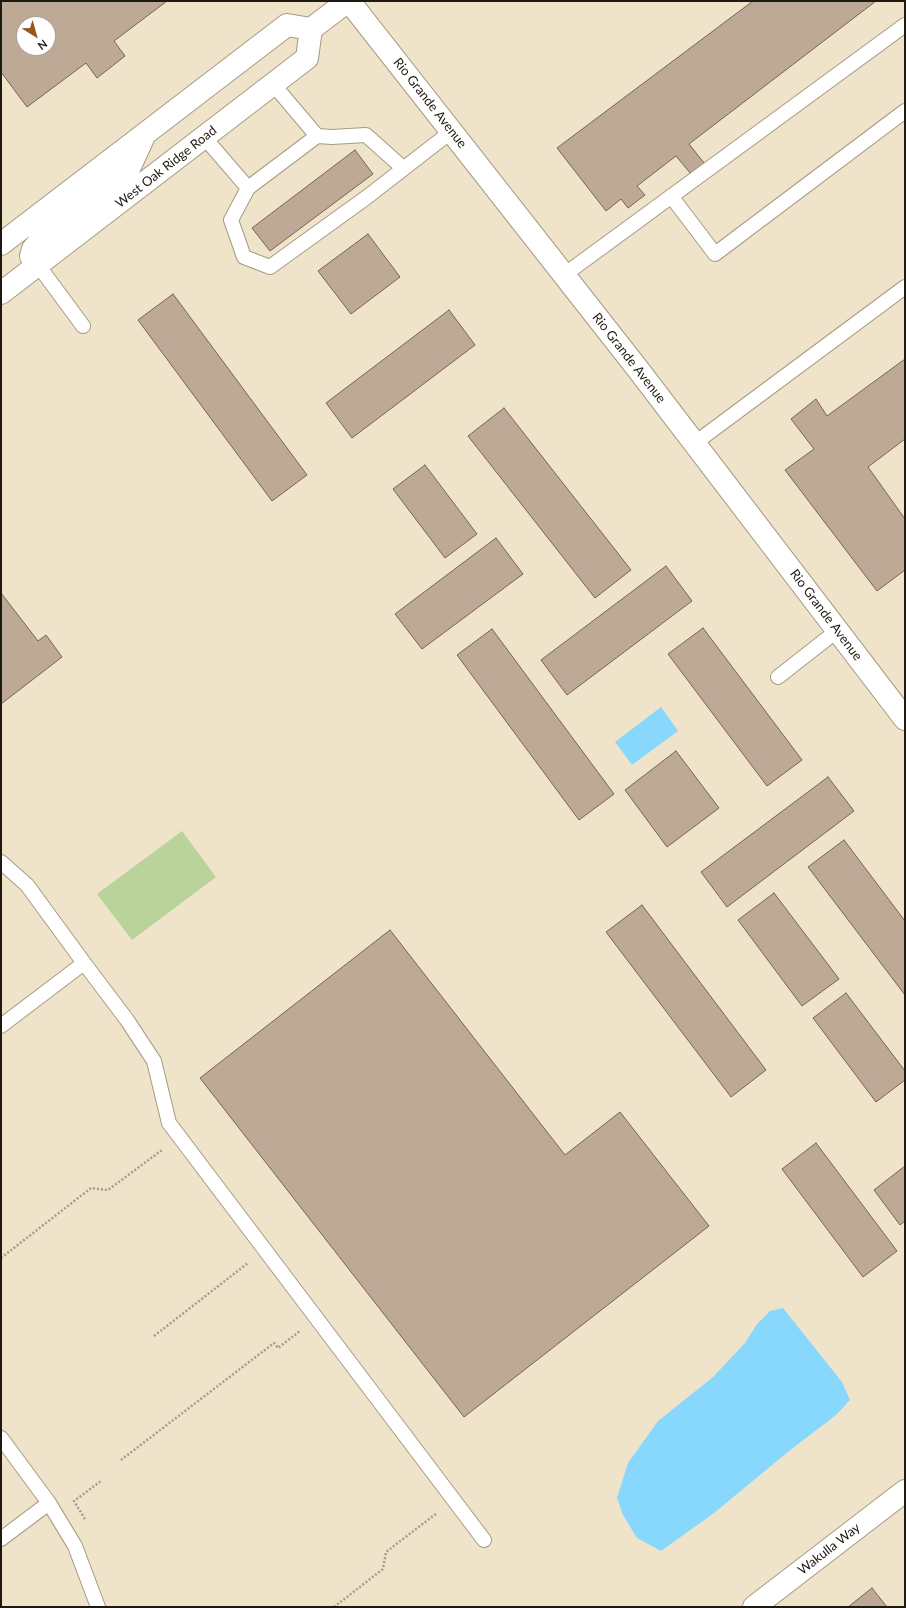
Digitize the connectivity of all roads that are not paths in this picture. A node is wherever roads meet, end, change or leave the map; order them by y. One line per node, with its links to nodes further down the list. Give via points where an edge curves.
1 (349, 1): 3 (street); 6 (street, Rio Grande Avenue)
2 (905, 25): 12 (lane)
3 (311, 29): 4 (street, West Oak Ridge Road, via 307,58); 7 (street, via 286,25)
4 (273, 84): 8 (lane); 9 (street, West Oak Ridge Road)
5 (905, 111): 12 (lane, via 715,254)
6 (452, 131): 10 (lane); 15 (street, Rio Grande Avenue)
7 (145, 133): 13 (street); 14 (street, via 128,171 40,240 31,256)
8 (317, 136): 10 (lane, via 366,135); 11 (lane)
9 (204, 137): 11 (lane); 14 (street, West Oak Ridge Road)
10 (403, 168): 11 (lane, via 270,267 244,257 231,220)
11 (248, 188)
12 (671, 196): 15 (lane)
13 (1, 244)
14 (38, 265): 17 (street, West Oak Ridge Road); 18 (lane)
15 (564, 275): 19 (street, Rio Grande Avenue)
16 (905, 286): 19 (lane)
17 (1, 293)
18 (83, 326)
19 (694, 443): 20 (street, Rio Grande Avenue)
20 (838, 630): 21 (lane); 22 (street, Rio Grande Avenue)
21 (778, 677)
22 (905, 719)
23 (1, 862): 24 (lane, via 27,885)
24 (84, 963): 25 (lane); 30 (lane, via 127,1020 154,1062 169,1124)
25 (1, 1026)
26 (1, 1438): 28 (lane)
27 (905, 1491): 32 (street, Wakulla Way)
28 (49, 1504): 29 (lane); 31 (lane, via 75,1546)
29 (1, 1539)
30 (484, 1540)
31 (98, 1607)
32 (754, 1607)

